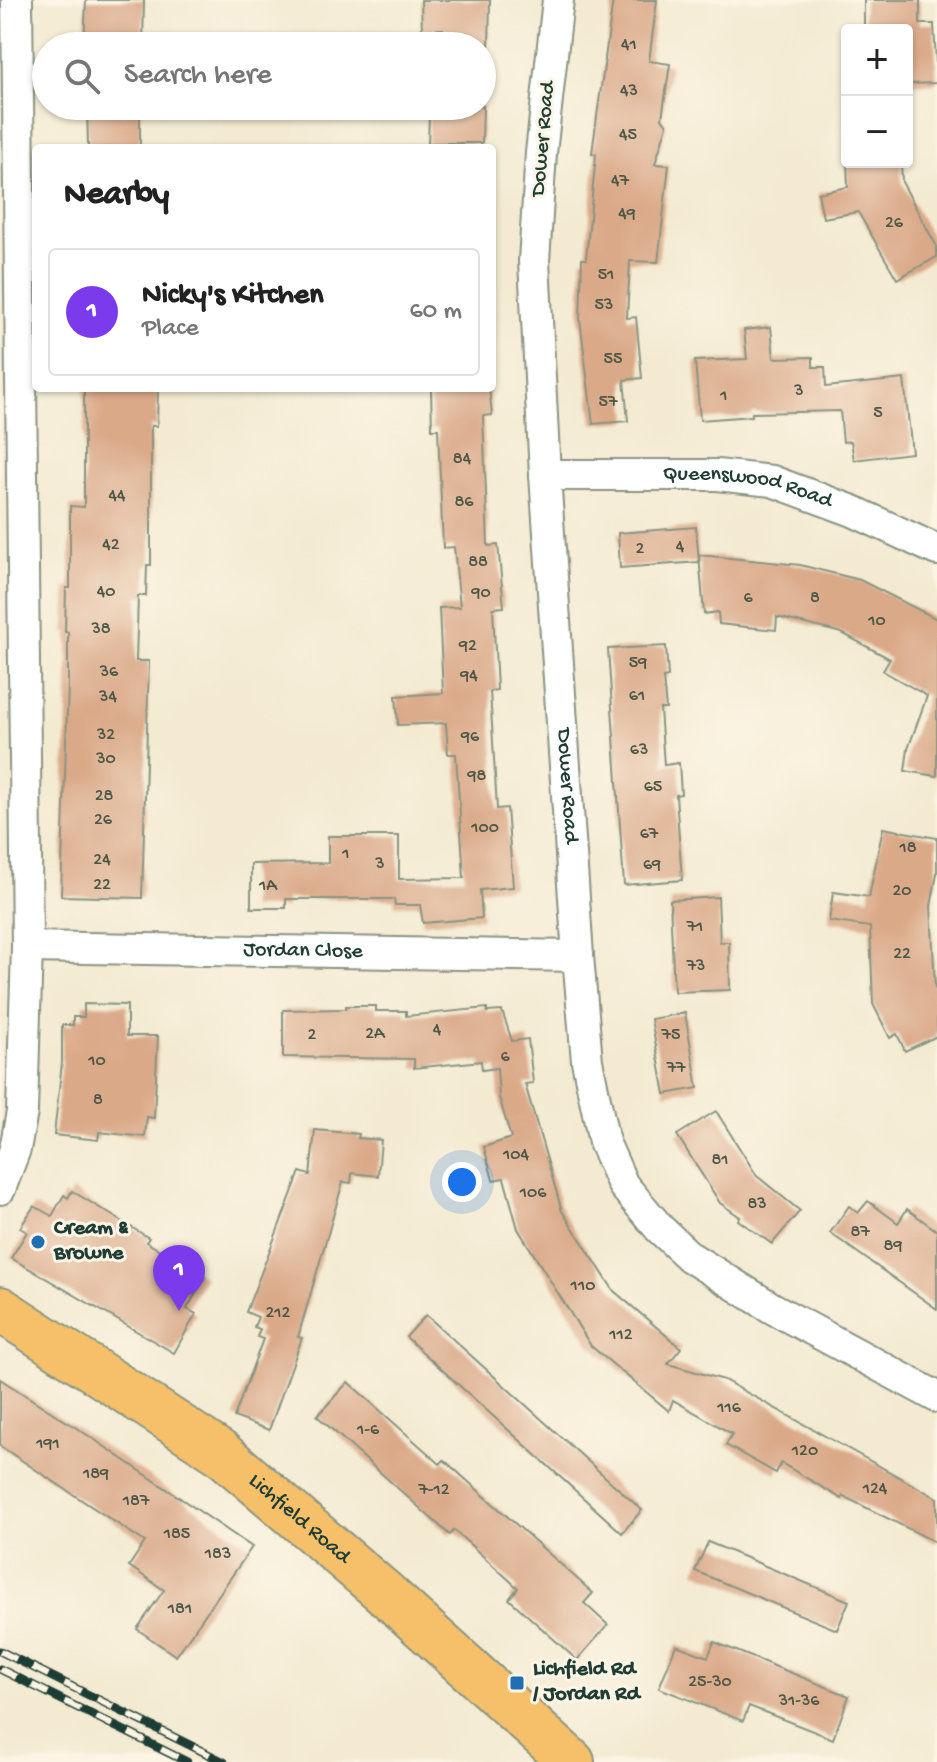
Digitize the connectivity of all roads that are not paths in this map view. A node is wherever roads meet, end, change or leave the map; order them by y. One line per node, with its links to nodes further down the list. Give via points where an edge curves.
1 (17, 0): 5 (street)
2 (558, 0): 3 (street, Dower Road, via 534,261)
3 (545, 475): 4 (street, Queenswood Road, via 717,475 772,481); 6 (street, Dower Road)
4 (937, 550)
5 (27, 947): 6 (street, Jordan Close); 7 (street, via 22,1112)
6 (578, 956): 9 (street, Dower Road, via 587,1061 604,1142 623,1185 642,1209 716,1275)
7 (0, 1189)
8 (0, 1309): 10 (main road, Lichfield Road, via 221,1453)
9 (937, 1397)
10 (572, 1762)

